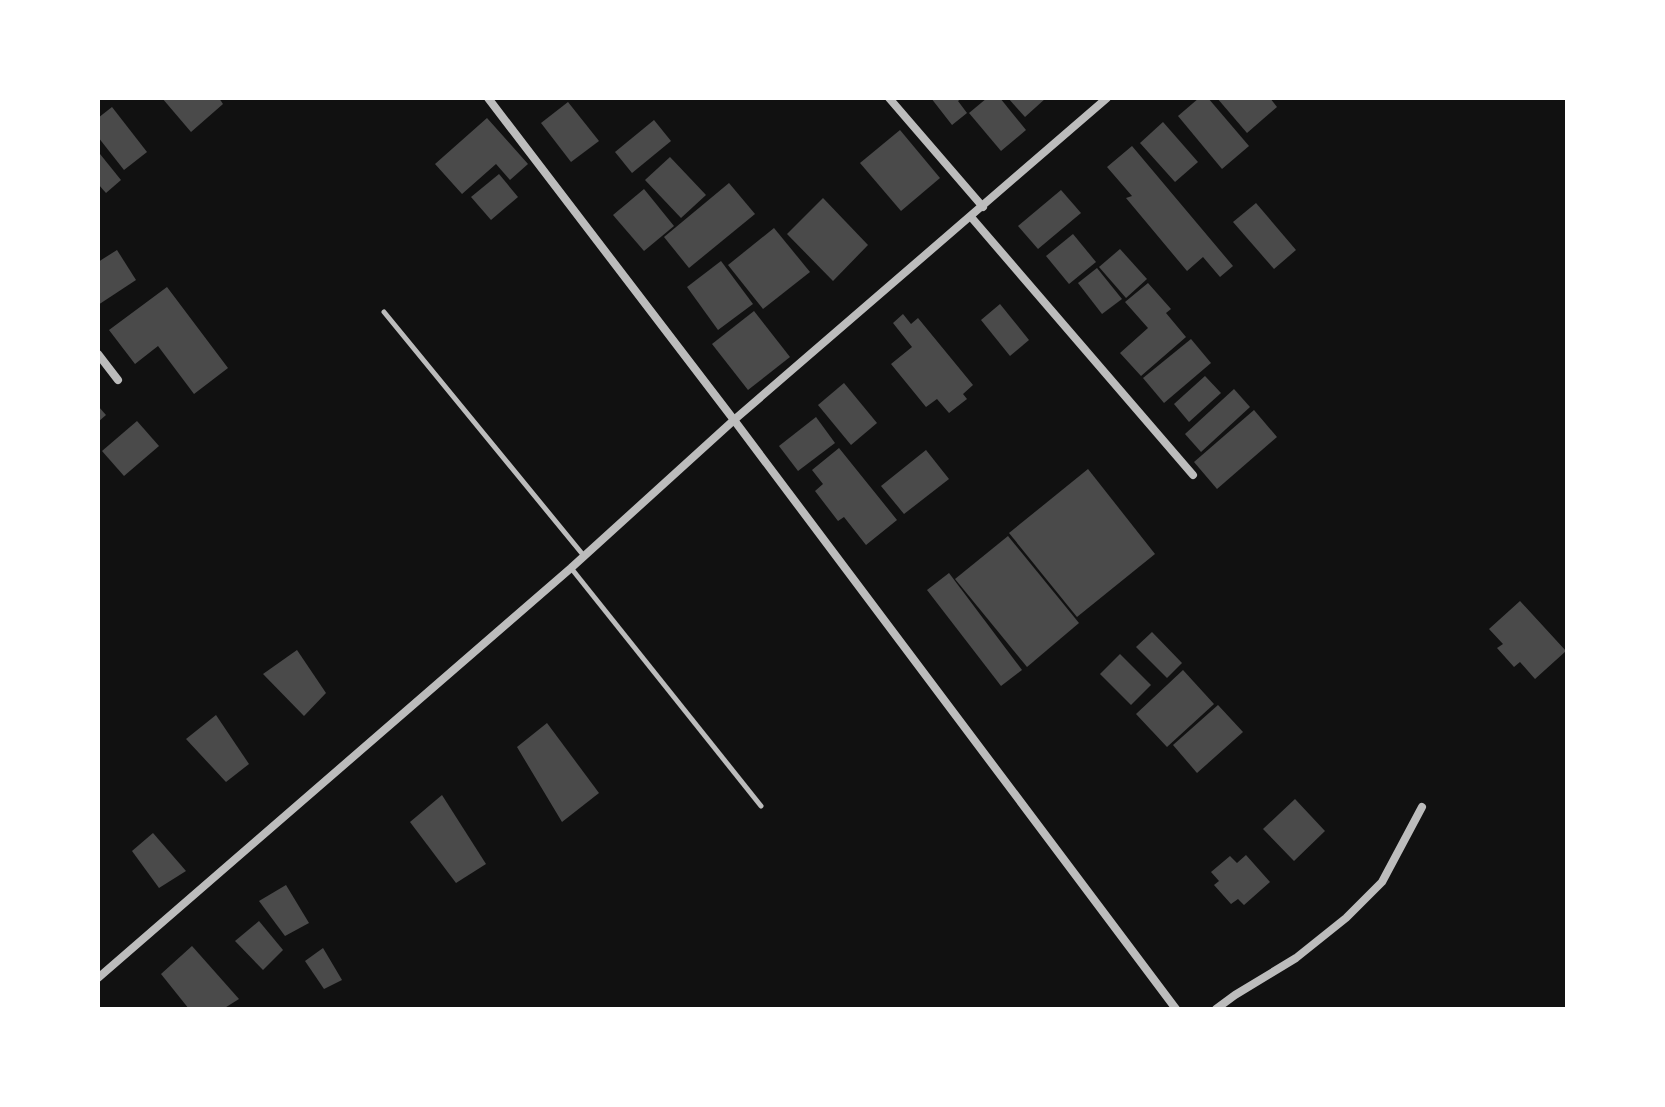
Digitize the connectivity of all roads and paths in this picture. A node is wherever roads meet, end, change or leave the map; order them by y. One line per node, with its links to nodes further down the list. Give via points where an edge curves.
1 (488, 98): 9 (street)
2 (889, 98): 4 (street)
3 (1107, 98): 4 (street)
4 (983, 207): 5 (street)
5 (971, 217): 9 (street); 10 (street)
6 (384, 312): 11 (lane)
7 (98, 354): 8 (street)
8 (118, 380)
9 (734, 420): 11 (street); 16 (street)
10 (1193, 475)
11 (584, 556): 12 (street)
12 (571, 568): 13 (lane); 15 (street)
13 (761, 806)
14 (1422, 807): 17 (street, via 1382,882 1346,918 1296,958)
15 (98, 978)
16 (1176, 1009)
17 (1216, 1009)

